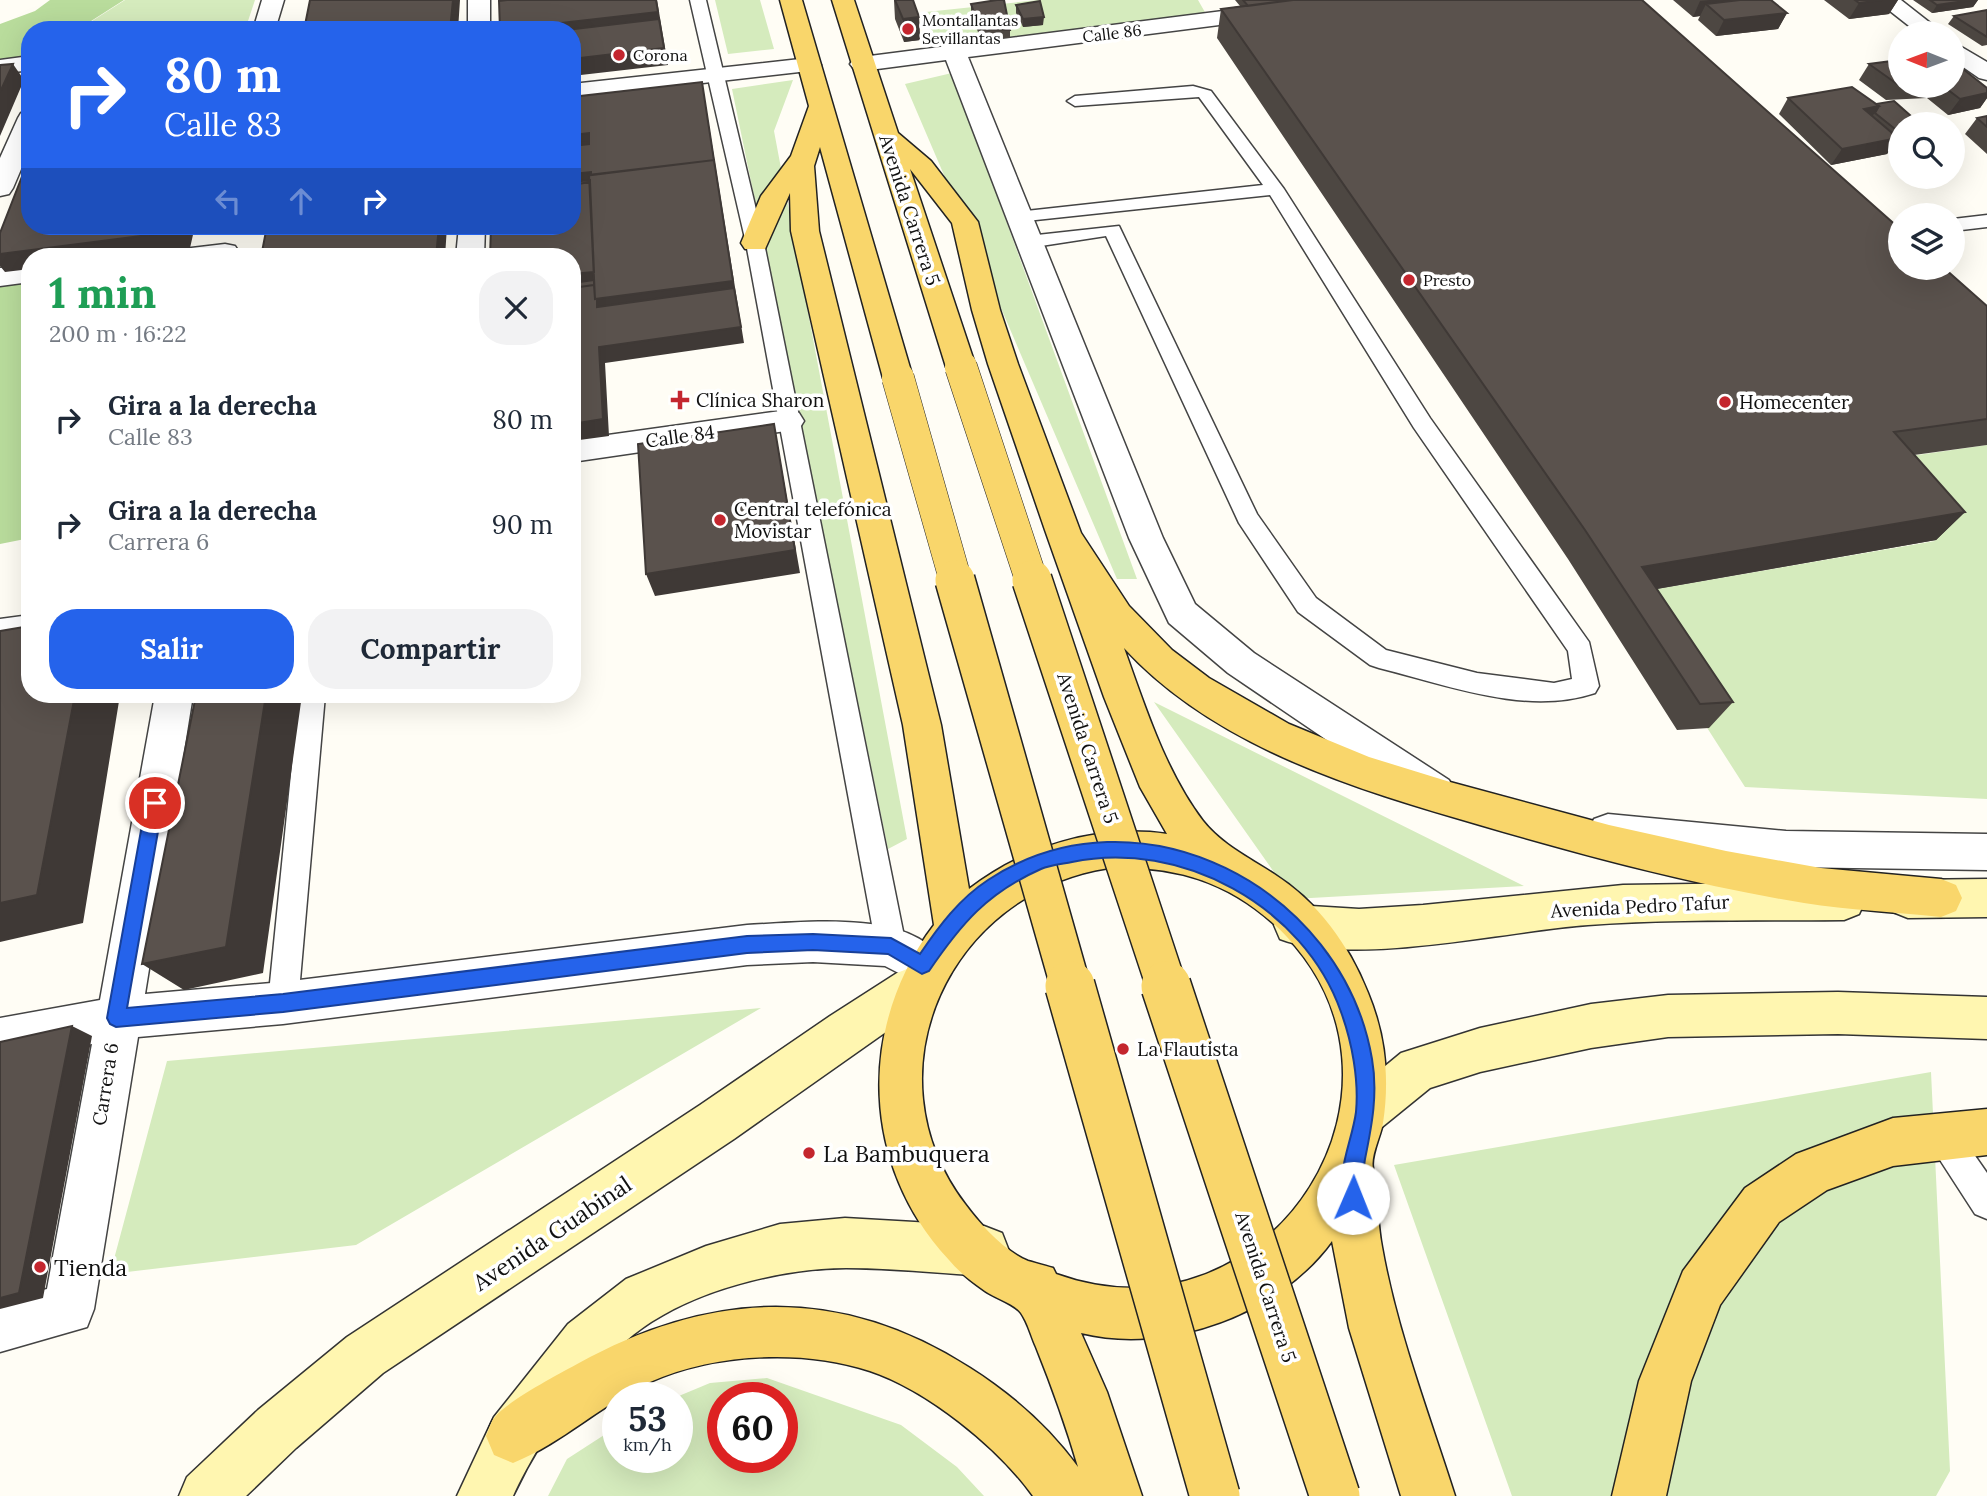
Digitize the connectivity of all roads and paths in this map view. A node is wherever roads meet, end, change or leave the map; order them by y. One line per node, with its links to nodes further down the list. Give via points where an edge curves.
1 (273, 0): 9 (street)
2 (479, 0): 10 (street)
3 (698, 0): 19 (lane)
4 (791, 0): 16 (main road)
5 (843, 0): 15 (main road, Avenida Carrera 5)
6 (1361, 0): 8 (street, Calle 86)
7 (1887, 0): 11 (street)
8 (1226, 9): 12 (street, Calle 86)
9 (267, 21)
10 (479, 21)
11 (1916, 21)
12 (956, 53): 15 (street, Calle 86); 30 (street)
13 (1965, 57): 18 (street)
14 (21, 64): 17 (street)
15 (862, 64): 23 (main road, Avenida Carrera 5)
16 (809, 65): 19 (street); 22 (main road)
17 (0, 67)
18 (1987, 74)
19 (715, 75): 20 (street); 31 (lane)
20 (581, 91)
21 (1075, 101): 27 (lane, via 1193,91 1205,94)
22 (820, 107): 25 (main road); 66 (main road, bridge)
23 (884, 134): 36 (main road, via 922,166 965,222 989,321); 67 (main road, Avenida Carrera 5, bridge)
24 (21, 139): 26 (street)
25 (804, 157): 31 (main road, via 774,196); 47 (main road, via 800,200 805,231 922,725)
26 (0, 187)
27 (1275, 189): 30 (lane); 30 (lane, via 1422,423 1580,649 1586,686 1554,692 1477,683 1379,659 1307,605 1247,517 1112,230)
28 (1987, 221): 29 (lane)
29 (1965, 224)
30 (1023, 229): 41 (street, via 1146,538 1182,613 1241,663)
31 (755, 243): 34 (lane)
32 (21, 274): 33 (street)
33 (0, 276)
34 (788, 421): 35 (street, Calle 84); 49 (lane)
35 (581, 450)
36 (1062, 530): 41 (main road, via 1099,596 1159,660 1239,717 1336,764); 44 (main road, via 1160,788 1190,835)
37 (21, 626): 38 (lane)
38 (0, 629)
39 (173, 703): 51 (street, Carrera 6)
40 (311, 703): 50 (lane)
41 (1446, 799): 42 (main road)
42 (1539, 825): 43 (street, via 1786,849); 45 (main road, via 1671,859 1779,880)
43 (1987, 852)
44 (1248, 887): 47 (main road, via 1198,863 1146,850 1092,850 1040,861 993,886); 48 (main road)
45 (1941, 898): 46 (main road, Avenida Pedro Tafur); 48 (main road, Avenida Pedro Tafur, via 1551,909 1343,930)
46 (1987, 898)
47 (953, 920): 49 (main road)
48 (1295, 925): 54 (main road, via 1327,964 1350,1009 1363,1059)
49 (908, 967): 50 (street, via 813,942 747,945); 58 (main road, via 898,1077 905,1124 922,1170 942,1202); 62 (main road, Avenida Guabinal, via 846,1031 365,1355)
50 (283, 1003): 51 (street)
51 (116, 1018): 53 (street); 60 (street, Carrera 6, via 69,1309)
52 (1987, 1018): 54 (main road, via 1838,1013 1668,1016 1591,1026 1480,1049 1417,1069)
53 (0, 1040)
54 (1366, 1111): 56 (main road)
55 (1965, 1133): 57 (lane); 69 (main road, via 1893,1142 1813,1171 1762,1205 1701,1289 1665,1381)
56 (1352, 1174): 59 (main road, via 1328,1220 1294,1260 1250,1289 1199,1308 1133,1313 1088,1307); 68 (main road, via 1357,1246 1375,1328)
57 (1987, 1202)
58 (984, 1251): 59 (main road); 61 (main road, via 845,1243 780,1249 706,1271 644,1297 586,1342)
59 (1035, 1286): 65 (main road, via 1080,1391)
60 (0, 1326)
61 (513, 1436): 63 (main road); 64 (main road, via 594,1380 676,1346 759,1332 840,1338 918,1365 990,1412 1056,1479)
62 (206, 1496)
63 (484, 1496)
64 (1066, 1496)
65 (1115, 1496)
66 (1215, 1496)
67 (1335, 1496)
68 (1428, 1496)
69 (1639, 1496)

